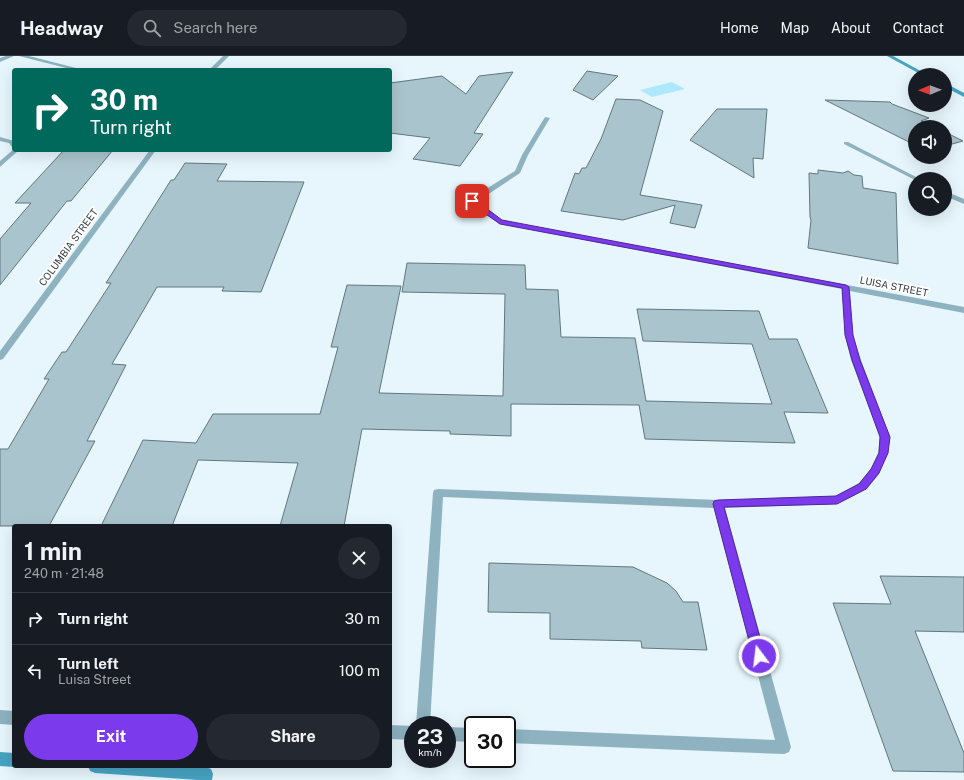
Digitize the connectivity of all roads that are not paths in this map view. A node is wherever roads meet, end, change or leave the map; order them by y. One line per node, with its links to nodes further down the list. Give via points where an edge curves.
1 (10, 56): 4 (street)
2 (22, 56): 5 (street)
3 (226, 56): 6 (street)
4 (0, 60)
5 (73, 68)
6 (214, 68)
7 (547, 118): 17 (street, LUISA STREET, via 518,172 472,201 500,222)
8 (0, 139): 9 (street)
9 (12, 142)
10 (846, 143): 14 (street)
11 (14, 152): 13 (street)
12 (152, 152): 19 (street, COLUMBIA STREET)
13 (0, 165)
14 (908, 174)
15 (952, 196): 16 (street)
16 (964, 202)
17 (846, 287): 18 (street, LUISA STREET); 20 (street, via 849,335 885,437 884,453 875,471 863,486 837,500)
18 (964, 310)
19 (0, 357)
20 (718, 504): 21 (street, via 438,493); 26 (street, via 784,747)
21 (424, 716)
22 (0, 717): 23 (street)
23 (12, 718)
24 (392, 732): 25 (street)
25 (404, 733)
26 (516, 736)

